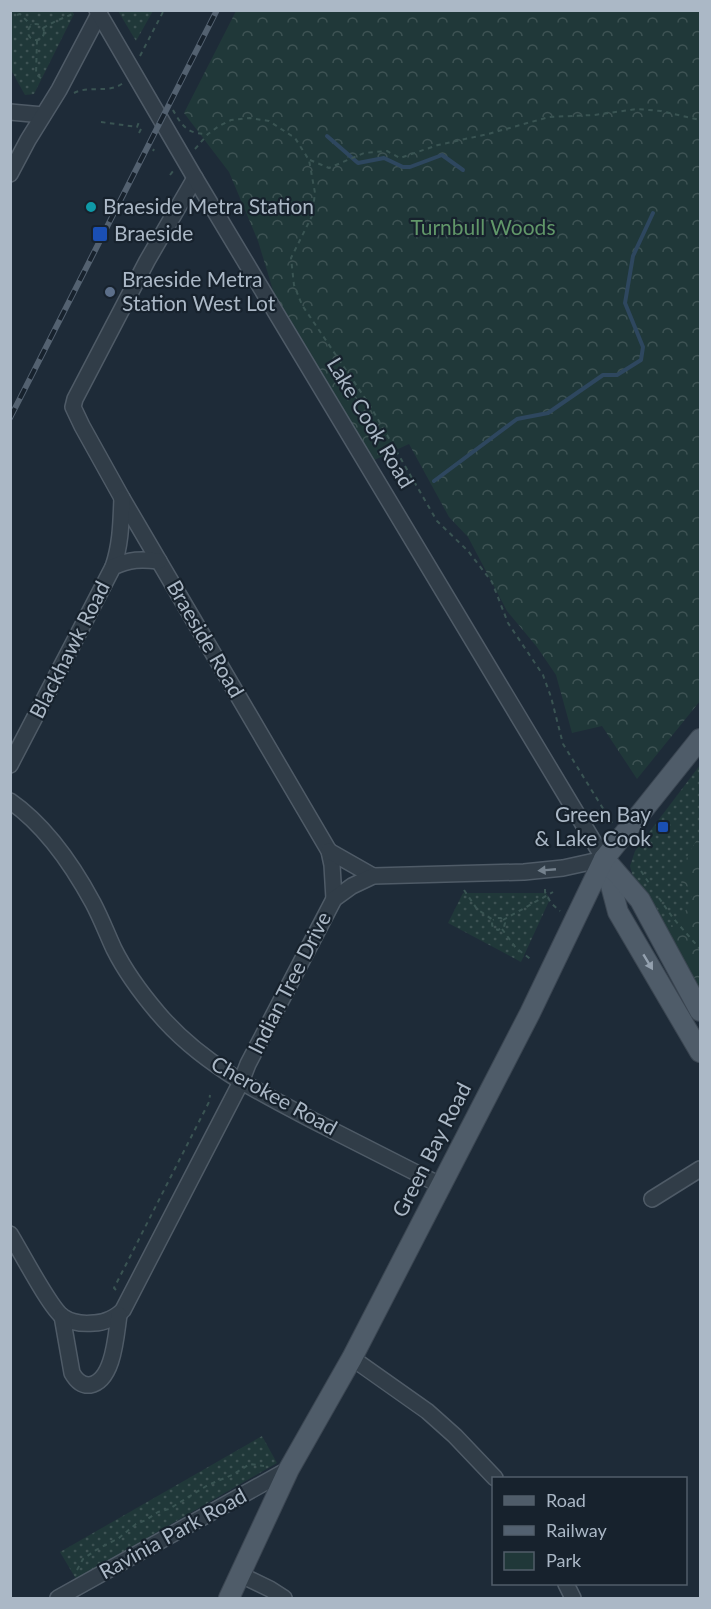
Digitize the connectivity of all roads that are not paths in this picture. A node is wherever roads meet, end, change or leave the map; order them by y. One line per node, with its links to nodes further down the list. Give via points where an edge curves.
1 (98, 13): 3 (street); 5 (street, Lake Cook Road)
2 (10, 112): 3 (street)
3 (43, 115): 4 (street)
4 (10, 174)
5 (195, 178): 6 (street, Braeside Road, via 75,399 73,408 81,426); 13 (street, Lake Cook Road)
6 (122, 498): 7 (street, Braeside Road); 8 (street, Blackhawk Road)
7 (159, 561): 8 (street, Blackhawk Road, via 126,561); 12 (street, Braeside Road)
8 (113, 567): 10 (street, Blackhawk Road)
9 (700, 739): 13 (main road, Green Bay Road)
10 (10, 765)
11 (10, 801): 18 (street, Cherokee Road, via 36,823 76,873 115,951 158,1014 192,1047)
12 (329, 851): 14 (street); 15 (street, Braeside Road)
13 (604, 858): 14 (street, Indian Tree Drive, one-way to 14, via 524,872); 16 (main road, Lake Cook Road, via 640,900); 17 (main road, Lake Cook Road, one-way to 17, via 618,912); 20 (main road, Green Bay Road, via 530,1013)
14 (373, 876): 15 (street, Indian Tree Drive)
15 (334, 899): 18 (street, Indian Tree Drive)
16 (700, 1011)
17 (700, 1052)
18 (241, 1082): 20 (street, Cherokee Road); 23 (street, Indian Tree Drive)
19 (700, 1169): 21 (street)
20 (440, 1185): 25 (main road, Green Bay Road)
21 (652, 1199)
22 (10, 1234): 24 (street, Indian Tree Drive)
23 (119, 1315): 24 (street, via 99,1323 82,1324); 24 (street, Indian Tree Drive, via 108,1370 100,1381 86,1385 72,1373)
24 (62, 1316)
25 (352, 1358): 26 (main road, Green Bay Road); 27 (street, via 427,1411)
26 (289, 1469): 28 (main road, Green Bay Road); 30 (street, Ravinia Park Road)
27 (493, 1477)
28 (241, 1575): 31 (main road, Green Bay Road); 32 (street)
29 (566, 1585): 33 (street)
30 (58, 1599)
31 (229, 1599)
32 (284, 1599)
33 (573, 1599)

